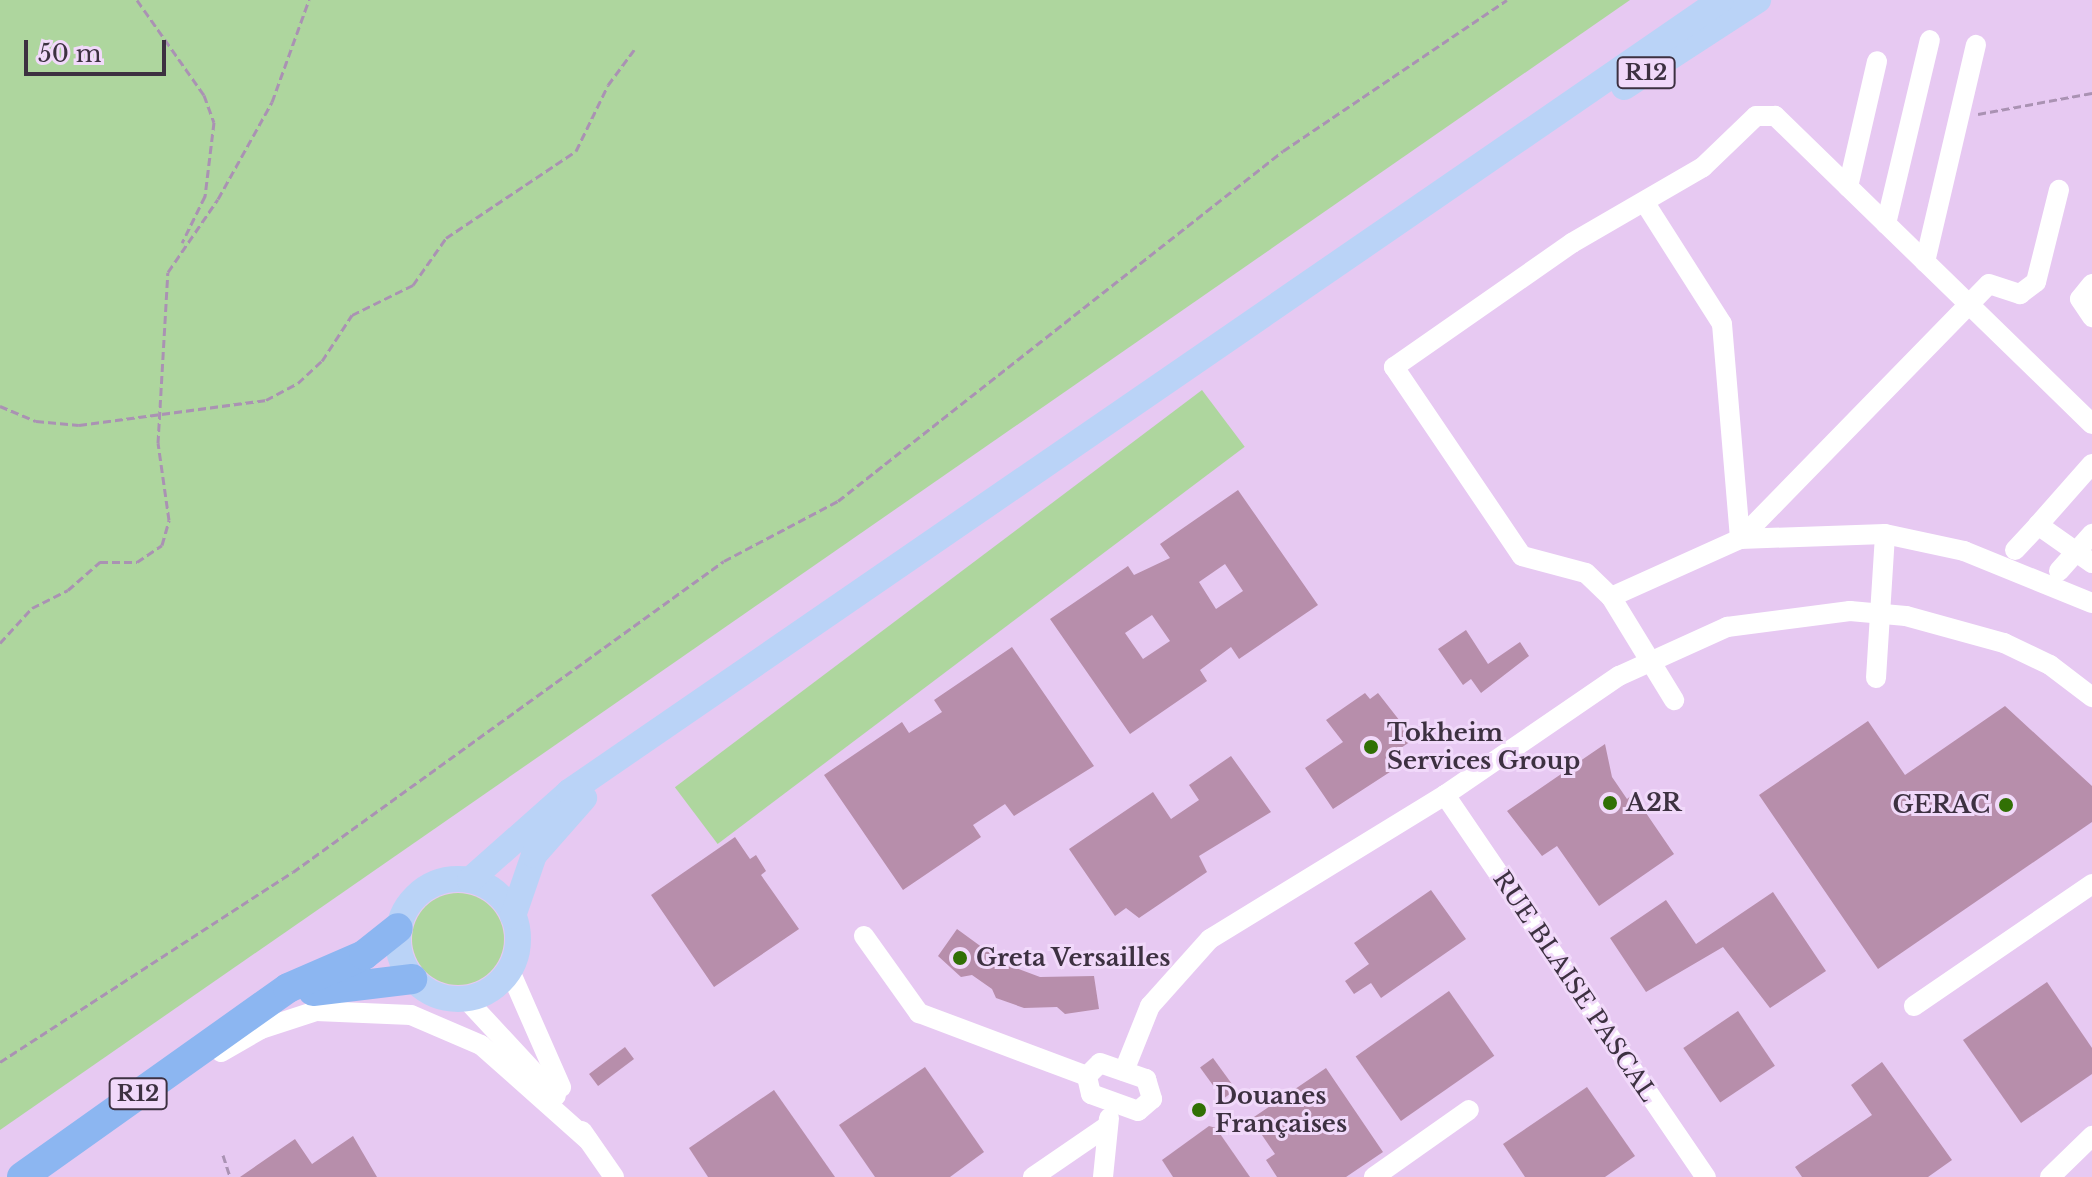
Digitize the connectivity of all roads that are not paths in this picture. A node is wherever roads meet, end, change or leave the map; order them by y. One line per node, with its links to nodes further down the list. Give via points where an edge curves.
1 (1700, 0): 7 (main road, R12)
2 (1721, 0): 7 (main road, R12)
3 (1758, 0): 8 (main road, R12, via 1573,120)
4 (1930, 40): 12 (street)
5 (1976, 45): 13 (street)
6 (1877, 61): 9 (street)
7 (1627, 63): 8 (main road, R12)
8 (1529, 135): 33 (main road, R12)
9 (1848, 187): 11 (street, via 1775,116 1756,116 1703,167); 12 (street)
10 (2059, 190): 15 (street, via 2036,282 2020,294 1989,284)
11 (1645, 203): 22 (street, via 1722,324); 26 (street, via 1572,243 1394,367 1522,556 1586,573)
12 (1886, 224): 13 (street)
13 (1925, 262): 15 (street)
14 (2092, 284): 16 (street, via 2080,299)
15 (1968, 304): 17 (street); 22 (street)
16 (2092, 317)
17 (2092, 424)
18 (2092, 464): 19 (street)
19 (2038, 525): 23 (street); 24 (street)
20 (1885, 534): 22 (street); 27 (street, via 1964,551); 28 (street)
21 (2092, 534): 24 (street)
22 (1740, 539): 26 (street)
23 (2015, 550)
24 (2084, 557): 25 (street)
25 (2059, 571)
26 (1611, 597): 29 (street)
27 (2092, 603)
28 (1878, 614): 29 (street, via 1787,616 1727,627); 30 (street); 31 (street, via 1956,626 2004,643 2050,665)
29 (1646, 661): 32 (street); 34 (street)
30 (1876, 678)
31 (2092, 697)
32 (1674, 700)
33 (609, 765): 35 (main road, R12, via 569,792); 37 (main road, via 534,855)
34 (1445, 795): 45 (street, via 1210,939 1150,1006); 57 (street, RUE BLAISE PASCAL)
35 (470, 880): 37 (main road, via 500,895); 38 (main road, via 424,889)
36 (2092, 884): 43 (street)
37 (513, 916): 40 (main road, via 518,951)
38 (398, 928): 41 (main road, via 402,964); 44 (highway, R12, via 364,955 288,988)
39 (864, 936): 46 (street, via 919,1013)
40 (510, 971): 42 (main road, via 491,990); 51 (street, via 533,1032)
41 (412, 979): 42 (main road, via 446,999); 44 (highway, via 347,983)
42 (466, 999): 51 (street, via 534,1066)
43 (1914, 1006)
44 (254, 1011): 52 (highway, R12)
45 (1124, 1071): 46 (street, via 1100,1063); 47 (street, via 1146,1079 1152,1099 1138,1111)
46 (1087, 1076): 47 (street, via 1091,1094)
47 (1114, 1102): 49 (street)
48 (1469, 1110): 56 (street)
49 (1106, 1127): 54 (street); 55 (street)
50 (2092, 1136): 58 (street)
51 (588, 1140): 52 (street, via 499,1057 466,1036 411,1015 333,1009 245,1037); 53 (street)
52 (23, 1177)
53 (614, 1177)
54 (1033, 1177)
55 (1103, 1177)
56 (1374, 1177)
57 (1706, 1177)
58 (2050, 1177)

